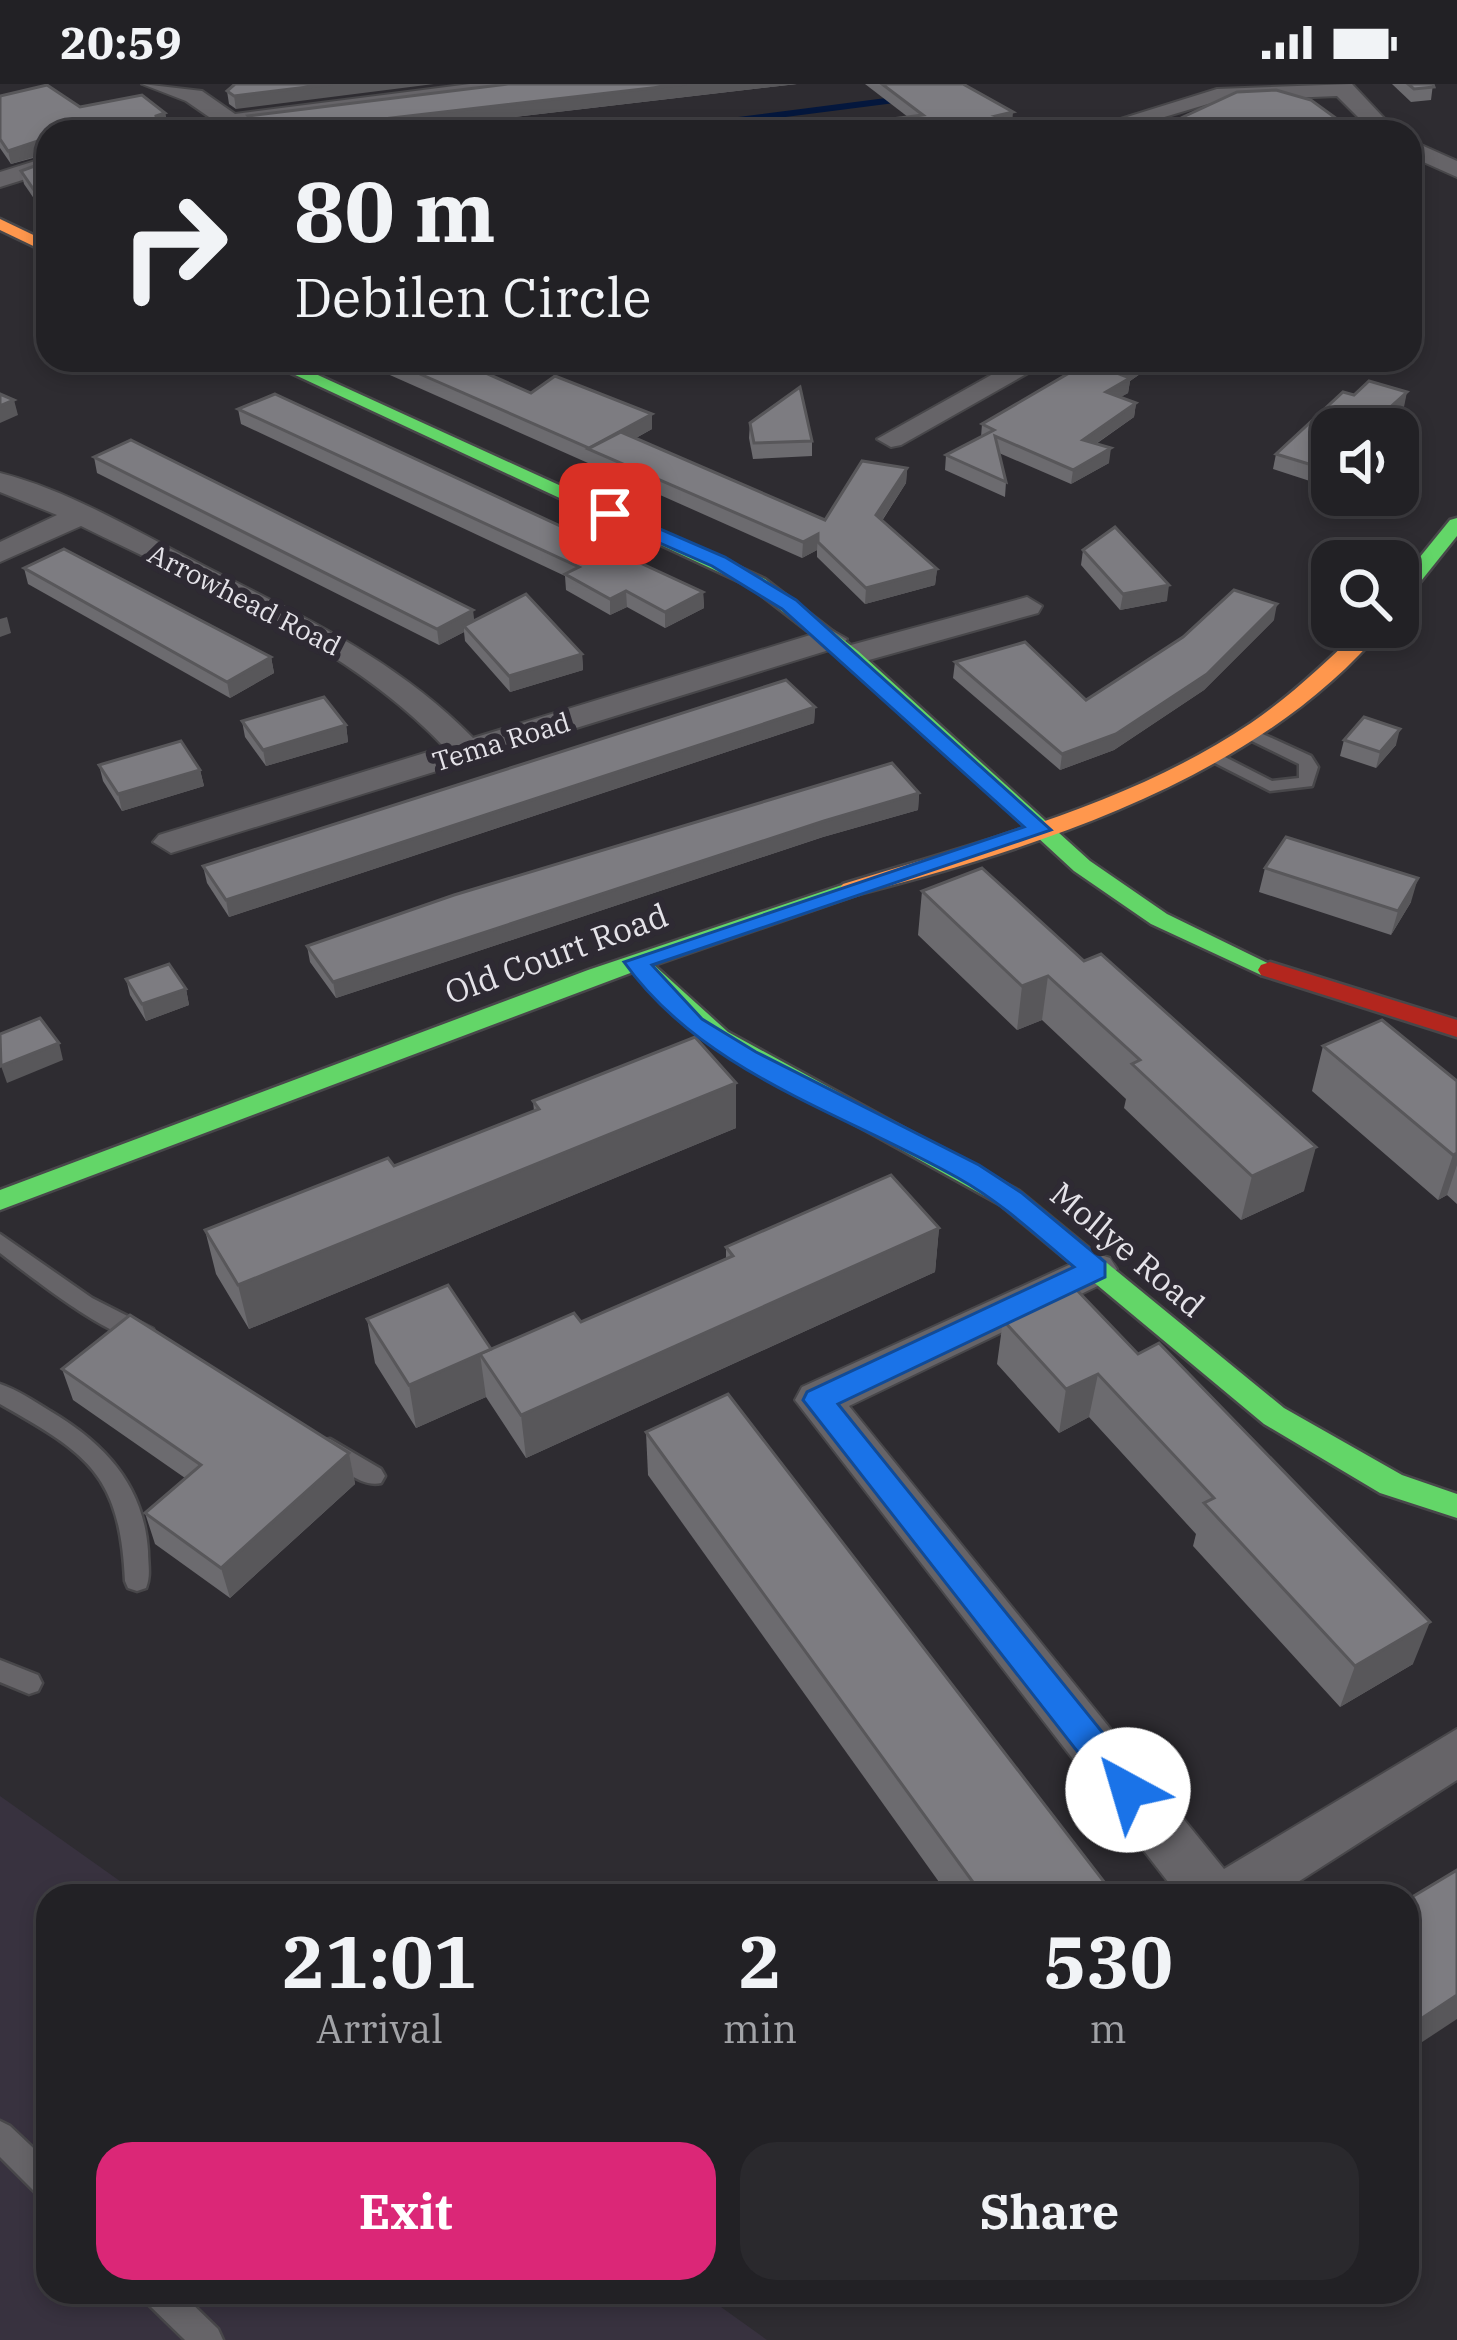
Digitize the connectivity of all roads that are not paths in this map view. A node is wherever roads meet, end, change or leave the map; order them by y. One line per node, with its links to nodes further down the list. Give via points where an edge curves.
1 (153, 84): 4 (street, via 194,96)
2 (528, 84): 5 (street)
3 (1341, 87): 6 (street, via 1217,95); 7 (street)
4 (229, 120)
5 (238, 120)
6 (1135, 120)
7 (1374, 120)
8 (1422, 153): 10 (street)
9 (36, 168): 11 (street)
10 (1457, 170)
11 (0, 180)
12 (0, 224): 13 (street)
13 (36, 242)
14 (297, 372): 23 (street, via 718,562)
15 (1016, 372): 16 (street)
16 (891, 439)
17 (0, 482): 18 (street, Arrowhead Road)
18 (81, 514): 20 (street); 26 (street, Arrowhead Road, via 354,655 427,706)
19 (1457, 524): 21 (street)
20 (0, 554)
21 (1419, 571)
22 (1027, 606): 23 (street, Tema Road)
23 (841, 647): 26 (street, Tema Road); 28 (street)
24 (1356, 648): 25 (street, Old Court Road, via 1315,693)
25 (1256, 736): 27 (street, Old Court Road); 27 (lane, via 1305,760 1306,782 1270,786)
26 (466, 752): 29 (street, Tema Road)
27 (1217, 760): 28 (street, Old Court Road)
28 (1040, 830): 30 (street, Old Court Road); 31 (street, via 1109,886 1211,946 1314,987)
29 (170, 842)
30 (636, 962): 32 (street, Old Court Road); 34 (street, Mollye Road, via 693,1024 970,1172)
31 (1457, 1028)
32 (0, 1200)
33 (0, 1242): 35 (lane, via 84,1304)
34 (1095, 1269): 39 (street, Mollye Road, via 1298,1437 1396,1489); 44 (street, via 818,1400)
35 (164, 1344)
36 (0, 1393): 40 (lane, via 112,1468 135,1525)
37 (316, 1439): 38 (lane)
38 (373, 1476)
39 (1457, 1506)
40 (137, 1581)
41 (0, 1670): 42 (lane)
42 (29, 1683)
43 (1457, 1752): 45 (street)
44 (1202, 1884)
45 (1248, 1884)
46 (0, 2135): 47 (lane)
47 (36, 2171)
48 (170, 2304): 49 (lane)
49 (207, 2340)

